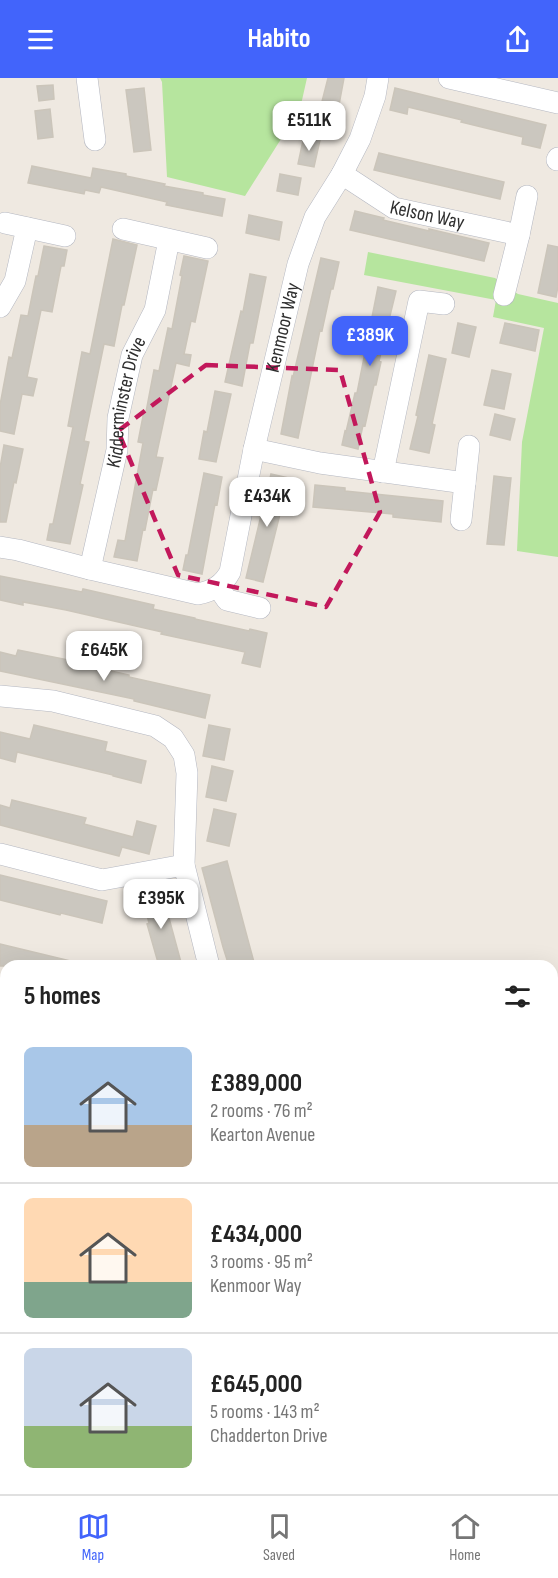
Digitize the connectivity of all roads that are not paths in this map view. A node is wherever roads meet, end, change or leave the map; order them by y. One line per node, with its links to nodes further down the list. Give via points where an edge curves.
1 (87, 78): 5 (street)
2 (378, 78): 6 (street, Kenmoor Way, via 360,139)
3 (449, 78): 4 (street)
4 (558, 103)
5 (95, 140)
6 (342, 174): 11 (street, Kelson Way, via 394,208); 19 (street, Kenmoor Way, via 315,218 298,264)
7 (527, 196): 11 (street)
8 (5, 223): 9 (street)
9 (27, 228): 12 (street); 17 (street, via 15,281)
10 (123, 229): 13 (street)
11 (519, 235): 15 (street)
12 (65, 236)
13 (169, 240): 14 (street); 24 (street, Kidderminster Drive, via 154,310 132,355 118,418 117,450)
14 (207, 248)
15 (504, 295)
16 (444, 304): 20 (street, via 418,301)
17 (0, 307)
18 (469, 446): 21 (street)
19 (254, 449): 20 (street); 25 (street, Kenmoor Way, via 230,572)
20 (383, 472): 21 (street)
21 (465, 483): 22 (street)
22 (461, 520)
23 (0, 547): 24 (street)
24 (90, 569): 25 (street, via 198,594)
25 (218, 587): 26 (street, via 227,600)
26 (260, 608)
27 (0, 696): 29 (street, via 53,701 155,726 173,738 184,755 187,773)
28 (0, 855): 29 (street, via 102,880)
29 (184, 865): 30 (street)
30 (207, 960)

